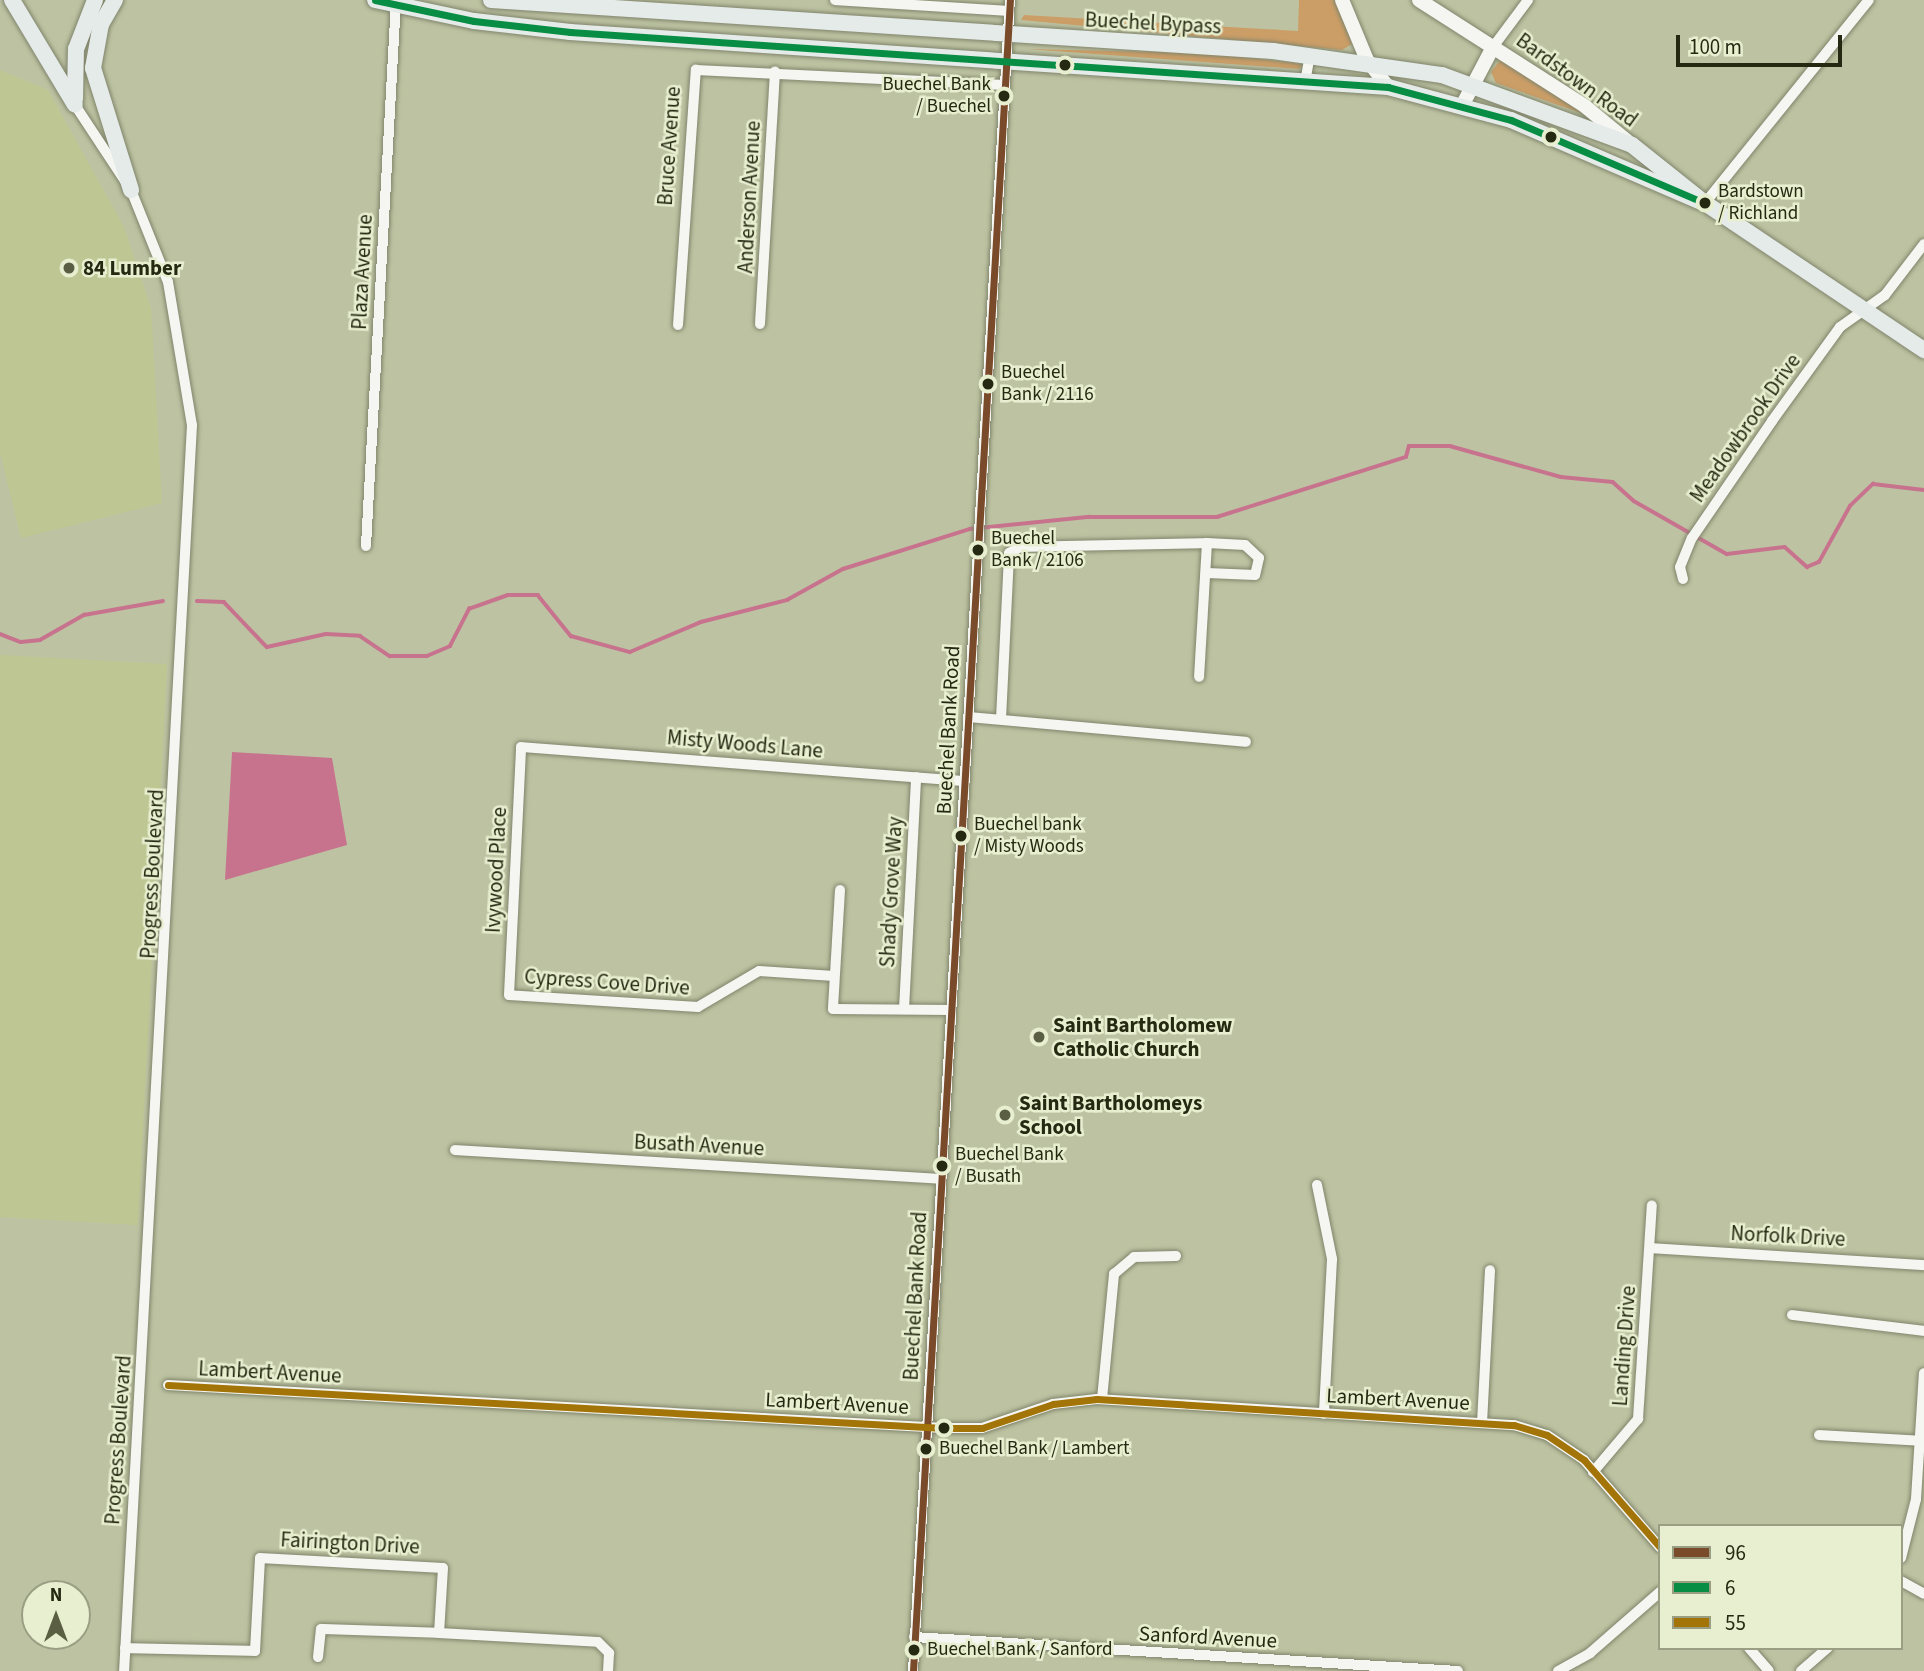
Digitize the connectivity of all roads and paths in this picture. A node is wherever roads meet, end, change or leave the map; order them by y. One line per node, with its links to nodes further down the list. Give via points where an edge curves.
1 (12, 0): 23 (main road)
2 (95, 0): 23 (main road, via 76,49)
3 (115, 0): 27 (main road, via 101,24 93,68)
4 (375, 0): 11 (main road, Buechel Bypass)
5 (491, 0): 13 (main road, Buechel Bypass)
6 (835, 0): 12 (street)
7 (1342, 0): 16 (main road)
8 (1419, 0): 14 (main road, Bardstown Road)
9 (1528, 0): 14 (street)
10 (1869, 0): 28 (street)
11 (396, 3): 13 (main road, Buechel Bypass, via 570,32); 35 (street, Plaza Avenue)
12 (1009, 5): 13 (street, Buechel Bank Road)
13 (1007, 47): 15 (main road, Buechel Bypass, via 1151,44); 18 (main road, Buechel Bypass); 20 (street, Buechel Bank Road)
14 (1493, 47): 19 (main road); 24 (main road, Bardstown Road)
15 (1310, 54): 16 (main road, Buechel Bypass); 18 (street)
16 (1367, 60): 19 (main road, Buechel Bypass); 21 (main road)
17 (775, 71): 20 (street, Bruce Avenue); 31 (street, Anderson Avenue); 32 (street, Bruce Avenue, via 701,67 693,74)
18 (1306, 77): 21 (main road, Buechel Bypass)
19 (1471, 84): 22 (main road); 24 (main road, Buechel Bypass)
20 (1005, 85): 39 (street, Buechel Bank Road)
21 (1388, 87): 22 (main road, Buechel Bypass)
22 (1463, 104): 26 (main road, Bardstown Road, via 1542,132)
23 (75, 105): 27 (street, Progress Boulevard)
24 (1632, 145): 25 (main road, Bardstown Road)
25 (1660, 163): 26 (main road); 28 (main road, Bardstown Road)
26 (1649, 184): 28 (main road, Bardstown Road)
27 (131, 190): 76 (street, Progress Boulevard, via 180,327 192,449)
28 (1705, 203): 30 (main road, Bardstown Road)
29 (1924, 244): 30 (street, Meadowbrook Drive, via 1885,295)
30 (1863, 311): 33 (main road, Bardstown Road); 37 (street, Meadowbrook Drive, via 1840,327 1705,517 1680,567)
31 (760, 324)
32 (678, 325)
33 (1924, 350)
34 (1207, 543): 36 (street); 36 (street, via 1245,545 1259,558 1255,575); 40 (street, via 1021,547 1009,553)
35 (366, 546)
36 (1207, 573): 38 (street)
37 (1683, 579)
38 (1199, 677)
39 (968, 717): 40 (street); 44 (street, Buechel Bank Road)
40 (1001, 719): 41 (street)
41 (1246, 742)
42 (521, 747): 43 (street, Misty Woods Lane); 47 (street, Ivywood Place)
43 (916, 777): 44 (street, Misty Woods Lane); 48 (street, Shady Grove Way)
44 (965, 781): 49 (street, Buechel Bank Road)
45 (841, 890): 46 (street)
46 (834, 976): 47 (street, Cypress Cove Drive, via 759,971 698,1007); 48 (street, via 833,1009)
47 (509, 995)
48 (904, 1009): 49 (street)
49 (951, 1010): 51 (street, Buechel Bank Road)
50 (455, 1150): 51 (street, Busath Avenue)
51 (940, 1179): 65 (street, Buechel Bank Road)
52 (1317, 1185): 63 (street, via 1332,1259)
53 (1652, 1205): 54 (street, Landing Drive)
54 (1650, 1248): 56 (street, Norfolk Drive); 68 (street, Landing Drive, via 1638,1419)
55 (1176, 1256): 62 (street, via 1134,1257 1114,1274)
56 (1924, 1265)
57 (1490, 1270): 64 (street)
58 (1792, 1315): 59 (street)
59 (1924, 1331)
60 (1924, 1373): 67 (street)
61 (168, 1385): 65 (street, Lambert Avenue)
62 (1101, 1399): 63 (street, Lambert Avenue); 65 (street, Lambert Avenue, via 1053,1404 982,1428)
63 (1324, 1414): 64 (street, Lambert Avenue)
64 (1482, 1423): 68 (street, Lambert Avenue, via 1548,1435)
65 (927, 1427): 75 (street, Buechel Bank Road)
66 (1819, 1434): 67 (street)
67 (1922, 1441): 70 (street, via 1912,1530)
68 (1594, 1472): 69 (street, Lambert Avenue)
69 (1658, 1545)
70 (1903, 1553)
71 (1903, 1582): 73 (street)
72 (1658, 1593): 84 (street, via 1590,1653)
73 (1924, 1594)
74 (439, 1633): 76 (street, Fairington Drive, via 443,1567 260,1558 255,1651); 79 (street, via 321,1629); 81 (street, via 598,1642 609,1653)
75 (914, 1637): 82 (street, Buechel Bank Road); 83 (street, Sanford Avenue)
76 (125, 1648): 80 (street, Progress Boulevard)
77 (1751, 1650): 85 (street)
78 (1825, 1650): 86 (street)
79 (318, 1657)
80 (124, 1671)
81 (608, 1671)
82 (913, 1671)
83 (1458, 1671)
84 (1558, 1671)
85 (1769, 1671)
86 (1801, 1671)

